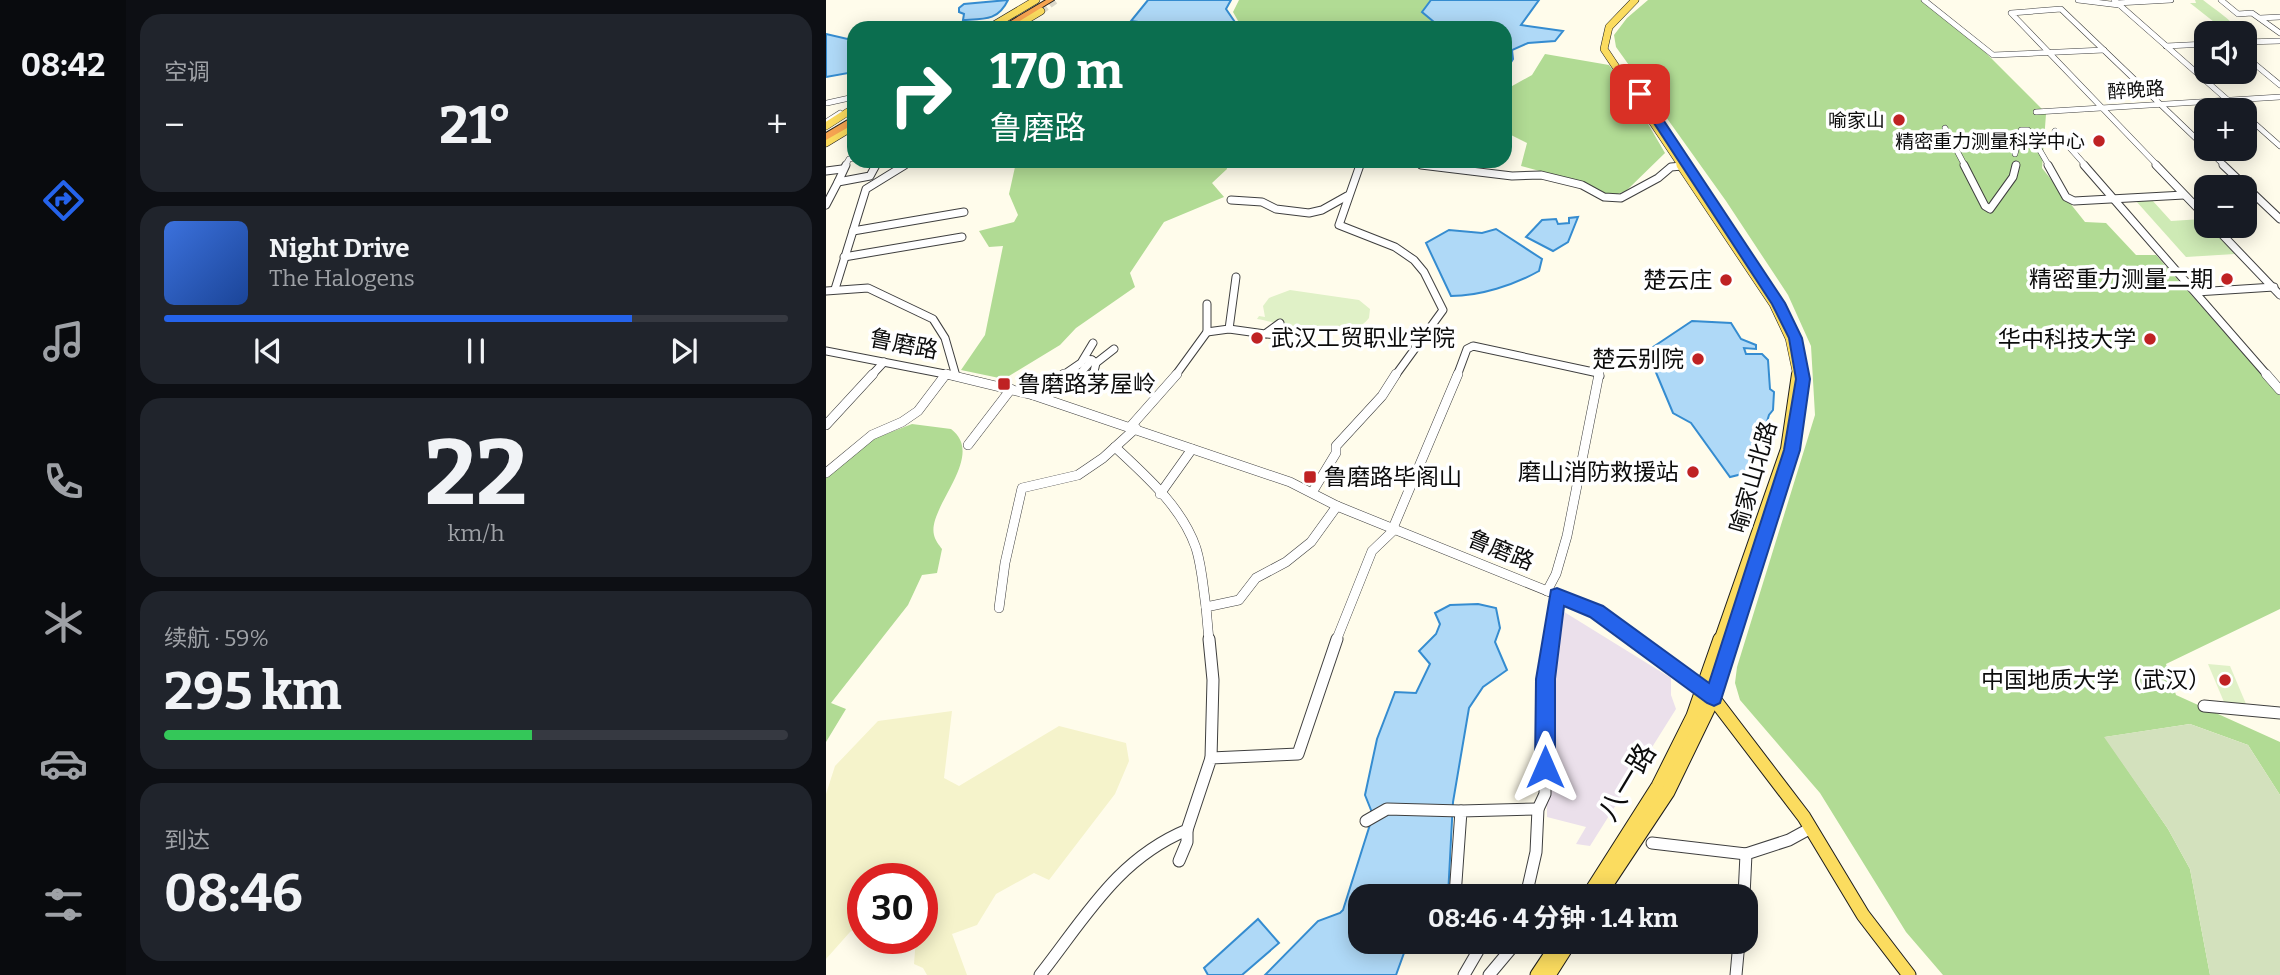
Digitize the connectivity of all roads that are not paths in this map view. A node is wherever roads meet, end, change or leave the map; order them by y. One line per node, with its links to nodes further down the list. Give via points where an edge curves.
1 (1034, 0): 15 (street); 16 (main road)
2 (1042, 0): 17 (highway)
3 (1051, 0): 18 (highway)
4 (1637, 0): 52 (main road, 喻家山北路, via 1614,17 1604,34 1604,49); 109 (main road, 喻家山北路, via 1607,34 1608,48 1779,303 1796,338 1803,379 1792,450)
5 (1924, 0): 26 (street, via 1993,55)
6 (2078, 0): 10 (street)
7 (2171, 0): 9 (street)
8 (2221, 0): 14 (street, via 2238,13)
9 (2129, 2): 10 (street); 11 (street)
10 (2117, 3): 11 (street)
11 (2126, 10): 24 (street)
12 (1041, 11): 19 (main road)
13 (2280, 17): 14 (street)
14 (2260, 18): 20 (street)
15 (996, 21)
16 (1000, 21)
17 (1008, 21)
18 (1015, 21)
19 (1025, 21)
20 (2280, 33)
21 (2280, 41): 22 (street)
22 (2257, 42)
23 (2194, 45): 24 (street)
24 (2166, 46): 30 (street)
25 (2104, 50): 26 (street); 26 (street, via 2061,9 2011,13); 35 (street)
26 (2048, 52): 36 (street)
27 (2257, 66): 28 (street)
28 (2280, 85)
29 (2280, 97): 31 (street, 醉晚路)
30 (2226, 98)
31 (2257, 98)
32 (847, 99): 34 (street)
33 (2194, 102): 35 (street, 醉晚路)
34 (827, 103)
35 (2160, 104): 36 (street, 醉晚路); 46 (street)
36 (2101, 108): 37 (street, 醉晚路); 60 (street)
37 (2036, 112)
38 (847, 114): 45 (main road)
39 (847, 119): 45 (highway)
40 (847, 123): 45 (highway)
41 (2257, 126): 47 (street)
42 (847, 128): 45 (main road)
43 (1945, 128): 51 (street, via 1990,209 2013,177)
44 (2055, 131): 62 (street)
45 (827, 133)
46 (2194, 137)
47 (2280, 146)
48 (2015, 154): 62 (street, via 2021,130 2028,130 2066,197 2074,201)
49 (2220, 161): 67 (street)
50 (847, 162): 57 (street)
51 (2016, 164)
52 (1682, 166): 56 (street, via 1671,167 1621,198 1604,197 1582,185 1541,174 1512,176); 109 (main road, 喻家山北路, via 1774,304 1790,338 1798,378 1786,449)
53 (874, 168): 59 (street, via 870,176)
54 (900, 168): 68 (street, via 866,189)
55 (1357, 168): 61 (street)
56 (1447, 168)
57 (842, 169): 58 (street); 59 (street)
58 (826, 171)
59 (838, 182): 64 (street)
60 (2184, 195): 62 (street); 65 (street)
61 (1347, 196): 63 (street, via 1309,213); 102 (street, via 1339,225 1400,249 1416,261 1443,313 1382,396 1336,446)
62 (2115, 199): 75 (street)
63 (1231, 200)
64 (826, 205)
65 (2194, 205)
66 (964, 212): 68 (street)
67 (2280, 219)
68 (853, 231): 71 (street)
69 (962, 237): 71 (street)
70 (2226, 238): 73 (street)
71 (845, 257): 74 (street)
72 (1236, 277): 79 (street)
73 (2276, 287): 75 (street); 76 (street)
74 (830, 290): 89 (street, via 868,288 933,319)
75 (2196, 292): 94 (street)
76 (2280, 295)
77 (1207, 304): 80 (street)
78 (1280, 323): 81 (street)
79 (1229, 329): 80 (street); 81 (street)
80 (1207, 332): 97 (street)
81 (1265, 334): 82 (street)
82 (1294, 337)
83 (1093, 343): 86 (street)
84 (1114, 349): 86 (street)
85 (826, 353): 87 (street, 鲁磨路)
86 (1091, 361): 91 (street); 92 (street, via 1093,379)
87 (882, 364): 88 (street, 鲁磨路); 96 (street)
88 (945, 376): 89 (street, 鲁磨路); 90 (street, 鲁磨路); 101 (street, via 918,411 865,439)
89 (956, 376): 90 (street, 鲁磨路)
90 (974, 380): 93 (street, 鲁磨路)
91 (1057, 380): 92 (street); 95 (street)
92 (1071, 383)
93 (1011, 389): 95 (street, 鲁磨路); 98 (street)
94 (2280, 390)
95 (1033, 395): 97 (street, 鲁磨路)
96 (826, 425)
97 (1133, 427): 99 (street); 100 (street, 鲁磨路)
98 (968, 445)
99 (1115, 447): 103 (street); 108 (street, via 1079,475 1022,488)
100 (1192, 449): 102 (street, 鲁磨路); 103 (street)
101 (826, 473)
102 (1313, 491): 104 (street, 鲁磨路)
103 (1160, 494): 107 (street, via 1185,525 1196,548)
104 (1337, 506): 105 (street, 鲁磨路); 107 (street, via 1311,542 1256,578 1239,600)
105 (1394, 529): 106 (street, 鲁磨路); 106 (street, via 1467,349 1473,346 1598,373); 112 (street, via 1372,551 1298,754)
106 (1552, 593): 109 (street, 鲁磨路, via 1597,611); 113 (street, via 1545,679 1545,793)
107 (1206, 607): 112 (street, via 1213,680)
108 (999, 608)
109 (1708, 693): 116 (main road, 鲁磨路); 123 (main road, 八一路, via 1658,786); 124 (main road, 八一路, via 1668,792)
110 (2204, 706): 111 (street)
111 (2280, 713)
112 (1212, 758): 117 (street)
113 (1538, 809): 114 (street); 122 (street)
114 (1461, 811): 115 (street, via 1387,809); 121 (street)
115 (1366, 821)
116 (1811, 828): 119 (street); 137 (main road, 鲁磨路, via 1863,915)
117 (1187, 830): 120 (street); 131 (street, via 1164,837 1103,890)
118 (1652, 843): 119 (street)
119 (1746, 854): 125 (street)
120 (1179, 861)
121 (1456, 884)
122 (1529, 884)
123 (1596, 884)
124 (1607, 884)
125 (1745, 884)
126 (1476, 954): 132 (street)
127 (1506, 954): 133 (street)
128 (1551, 954): 134 (main road)
129 (1562, 954): 135 (main road)
130 (1738, 954): 136 (street)
131 (1040, 975)
132 (1464, 975)
133 (1489, 975)
134 (1537, 975)
135 (1549, 975)
136 (1736, 975)
137 (1909, 975)

